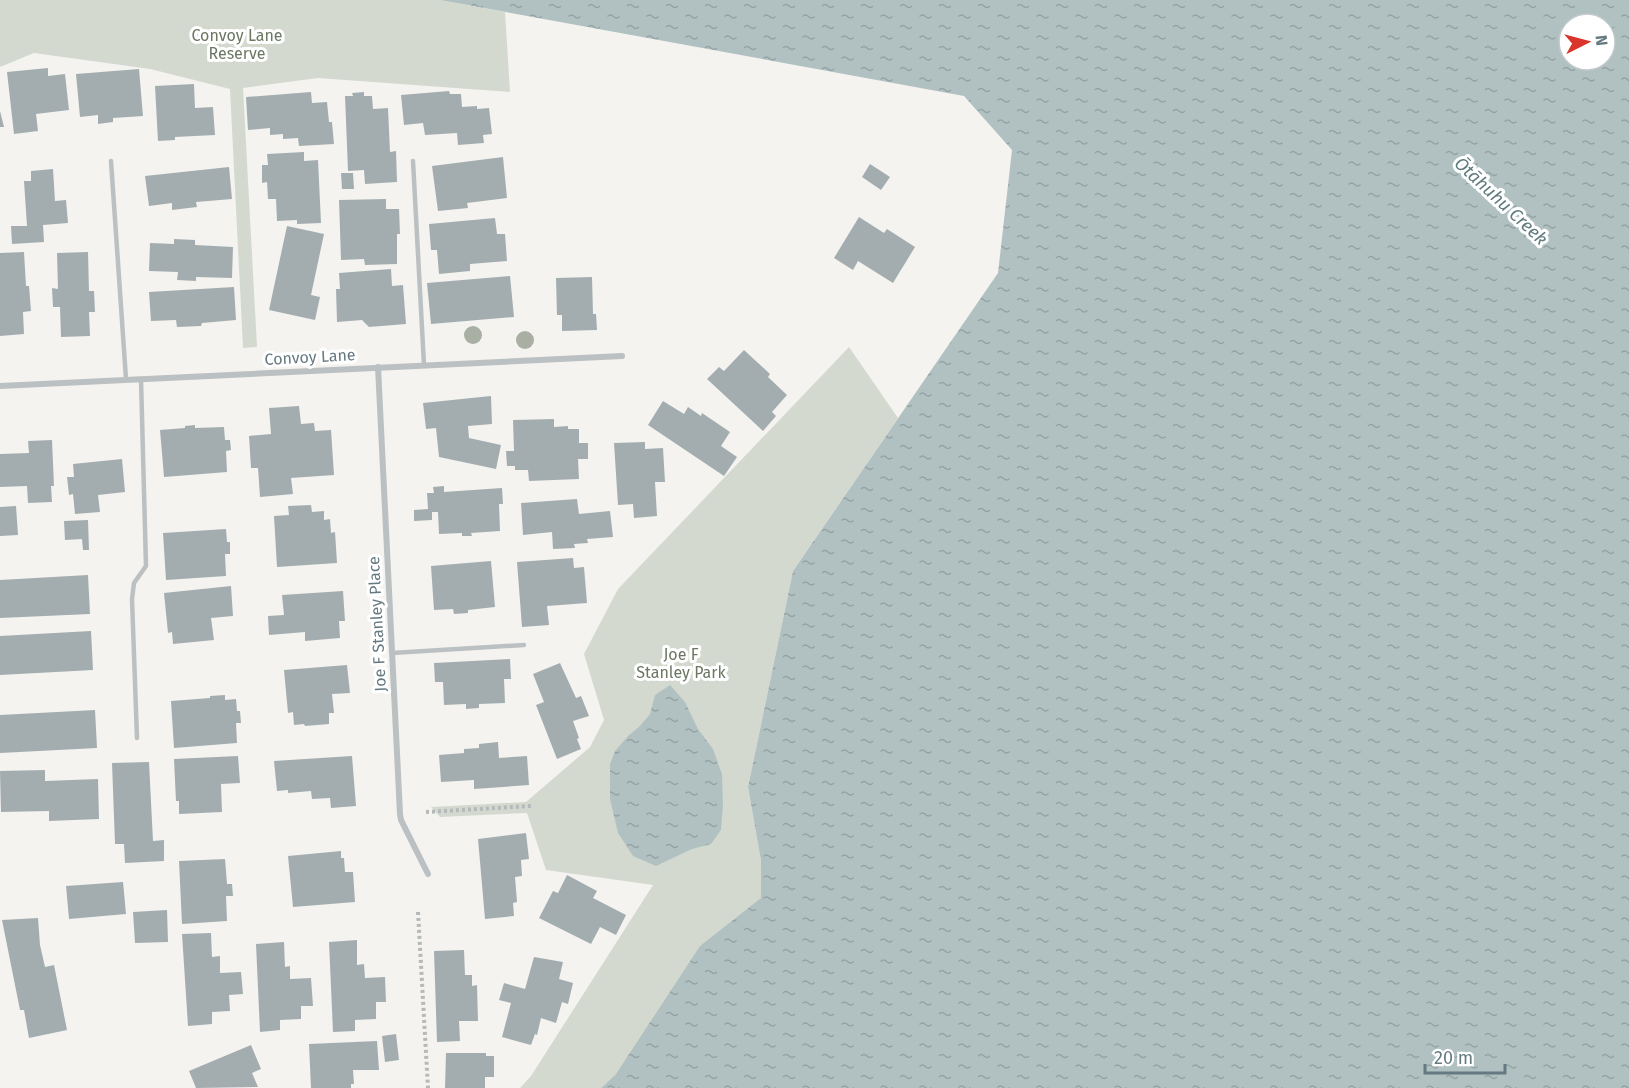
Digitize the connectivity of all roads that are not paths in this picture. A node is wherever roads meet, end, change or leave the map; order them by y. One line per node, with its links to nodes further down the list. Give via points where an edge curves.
1 (111, 161): 7 (lane)
2 (413, 161): 4 (lane)
3 (622, 356): 4 (street, Convoy Lane)
4 (424, 365): 5 (street, Convoy Lane)
5 (378, 367): 6 (street, Convoy Lane); 10 (street, Joe F Stanley Place)
6 (141, 379): 7 (street, Convoy Lane); 11 (lane, via 146,567 134,583 132,599)
7 (126, 380): 8 (street, Convoy Lane)
8 (0, 386)
9 (524, 645): 10 (lane)
10 (392, 653): 12 (street, Joe F Stanley Place, via 401,820)
11 (137, 738)
12 (428, 874)

